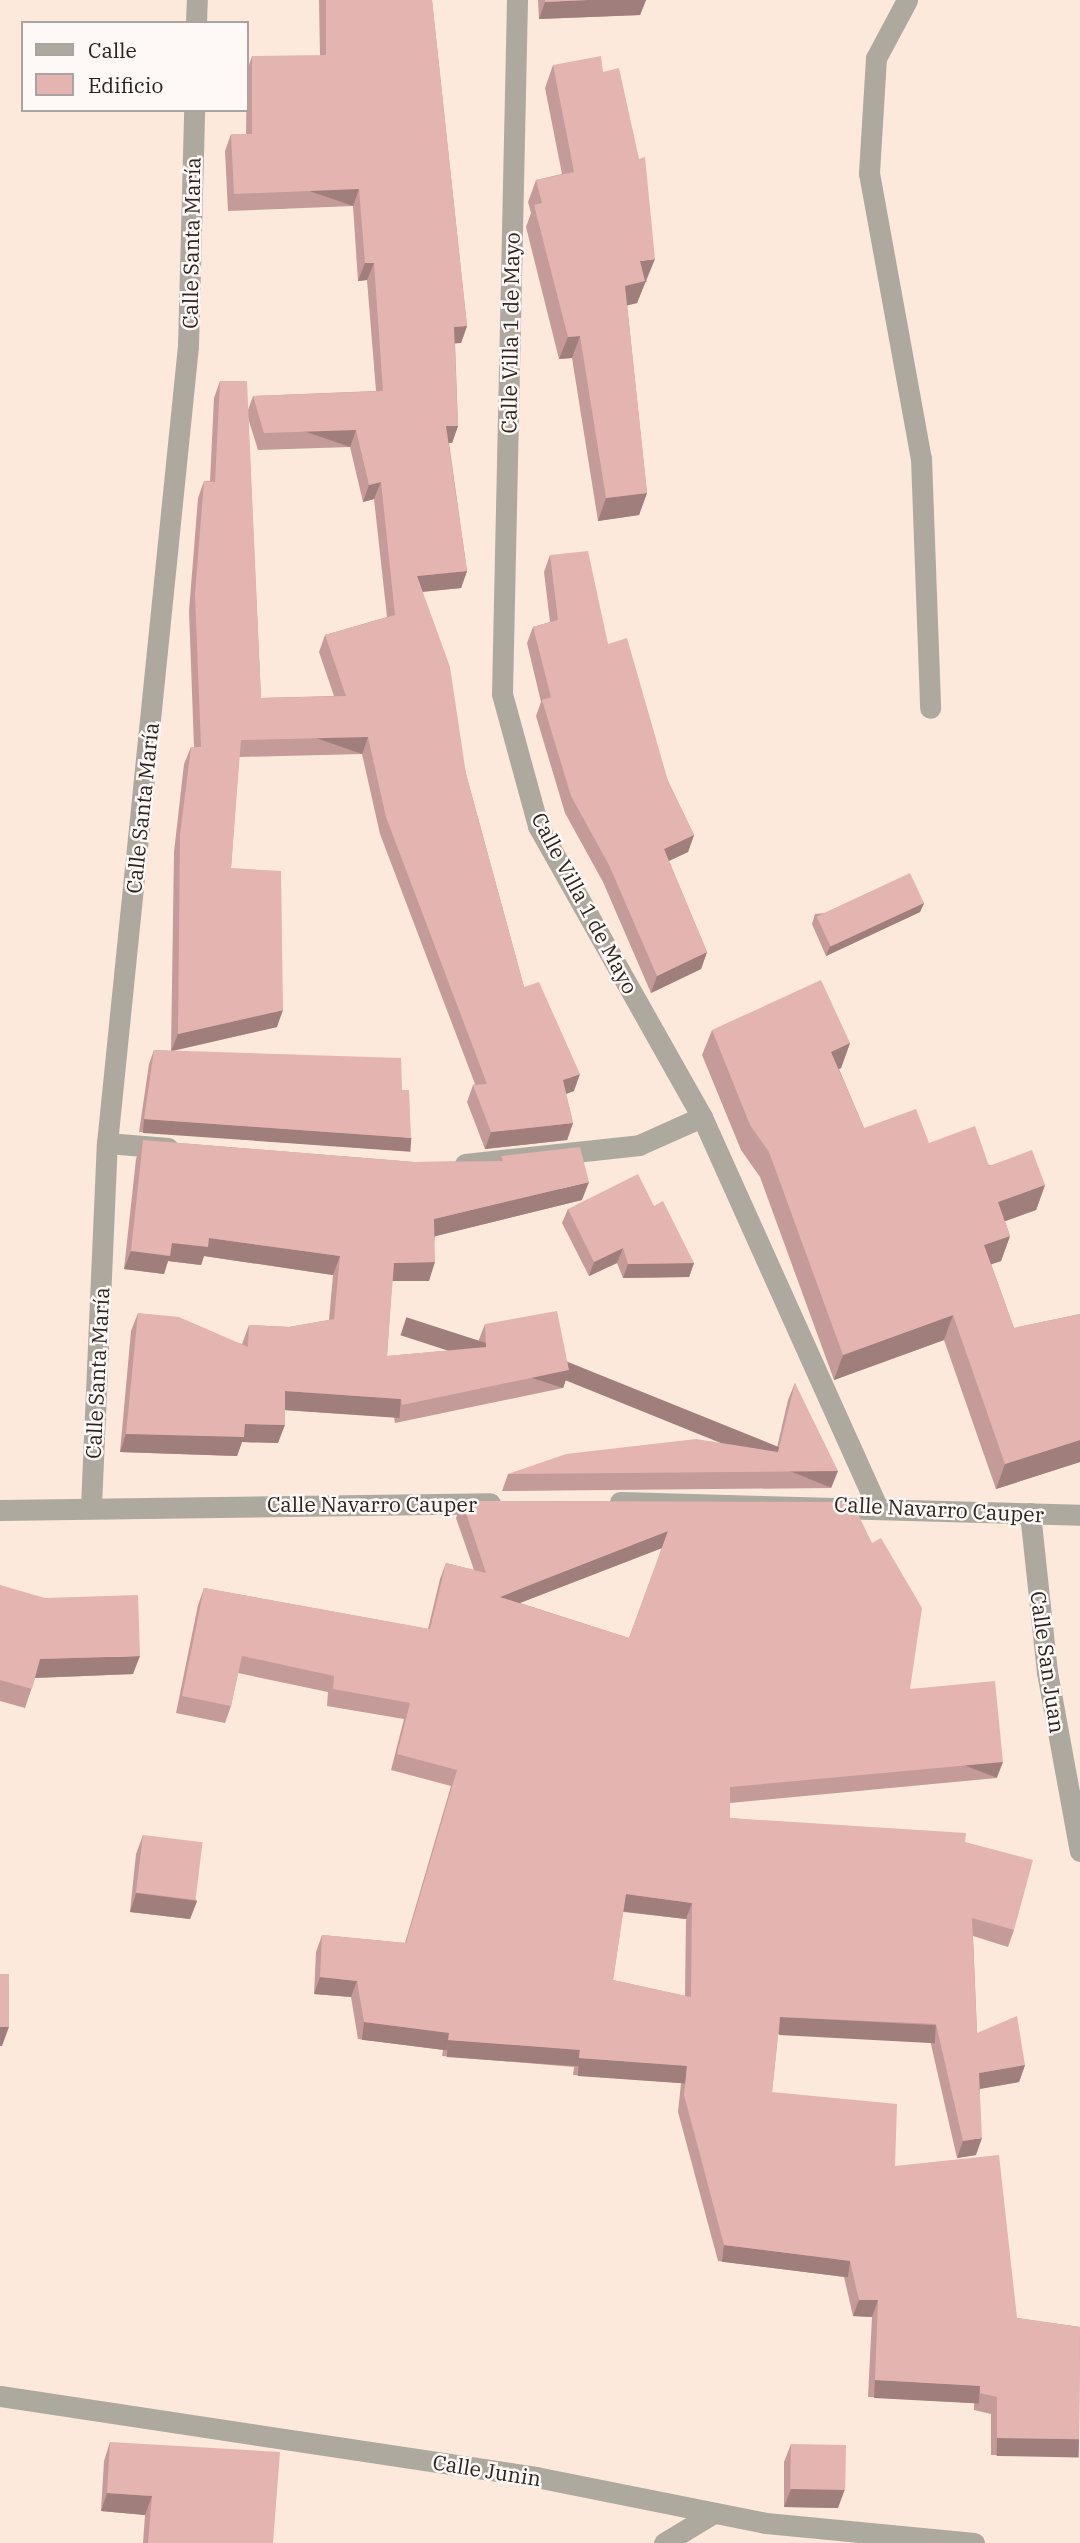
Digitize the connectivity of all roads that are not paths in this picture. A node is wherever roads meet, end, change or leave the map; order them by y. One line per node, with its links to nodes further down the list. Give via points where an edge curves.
1 (197, 0): 4 (street)
2 (517, 0): 7 (street, Calle Villa 1 de Mayo, via 502,694 538,826)
3 (907, 0): 6 (street, via 876,58 869,173 921,458)
4 (196, 21)
5 (194, 112): 8 (street, Calle Santa María, via 188,345)
6 (930, 708)
7 (697, 1119): 10 (street, via 644,1142); 13 (street, Calle Villa 1 de Mayo)
8 (107, 1143): 9 (street); 14 (street, Calle Santa María)
9 (188, 1150)
10 (443, 1165)
11 (590, 1502): 13 (street, Calle Navarro Cauper)
12 (506, 1503): 14 (street, Calle Navarro Cauper)
13 (876, 1505): 16 (street, Calle Navarro Cauper)
14 (91, 1506): 15 (street, Calle Navarro Cauper)
15 (0, 1510)
16 (1030, 1513): 17 (street, Calle Navarro Cauper); 18 (street, Calle San Juan, via 1047,1672)
17 (1080, 1515)
18 (1080, 1851)
19 (0, 2396): 20 (street, Calle Junin, via 536,2477)
20 (712, 2514): 21 (street); 22 (street, Calle Junin)
21 (664, 2543)
22 (974, 2543)

